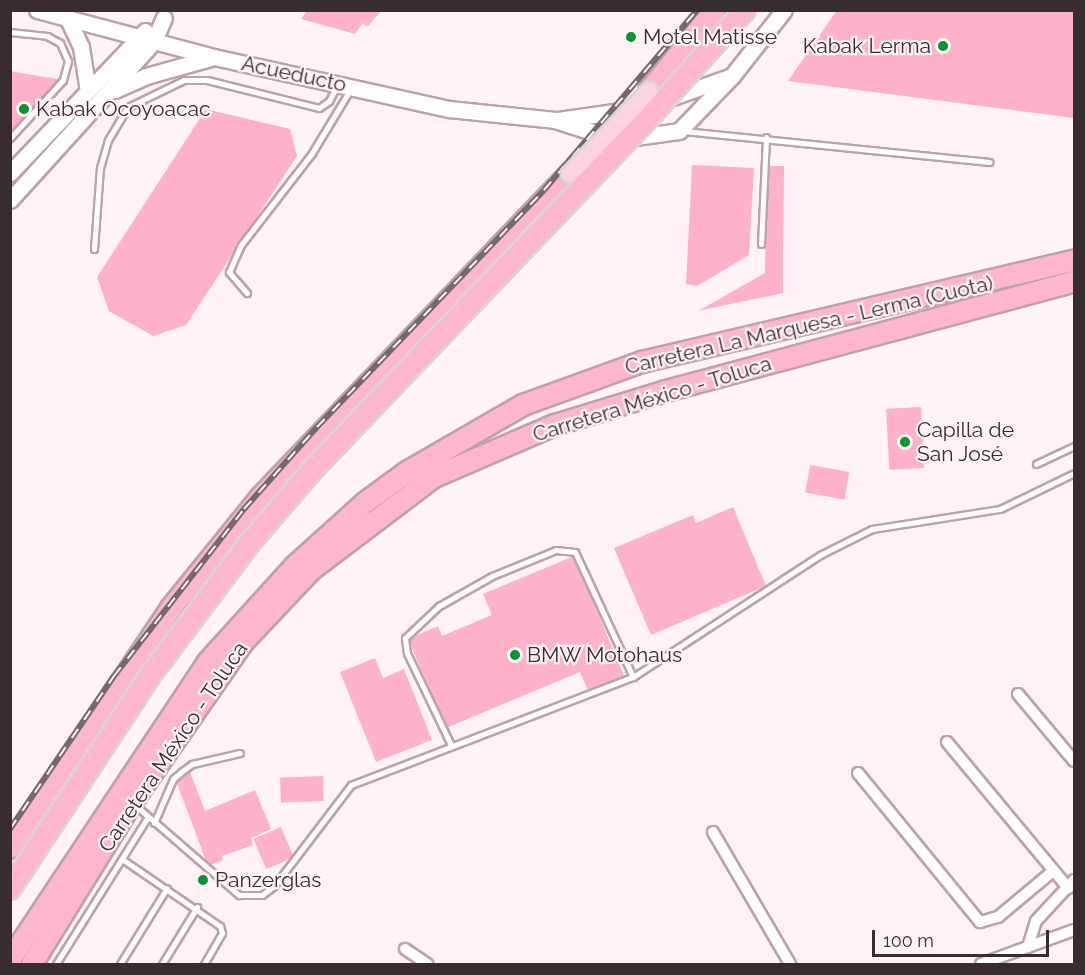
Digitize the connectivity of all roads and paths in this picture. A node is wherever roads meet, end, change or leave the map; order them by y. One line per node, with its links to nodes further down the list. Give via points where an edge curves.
1 (37, 10): 6 (main road, Acueducto)
2 (715, 10): 13 (highway)
3 (745, 10): 47 (highway, bridge, via 653,113 316,466 241,554 149,676)
4 (783, 10): 10 (main road)
5 (167, 14): 8 (main road)
6 (68, 20): 8 (main road, Acueducto); 12 (main road, via 81,47)
7 (10, 32): 17 (lane, via 47,36 60,43 68,61 63,80)
8 (147, 38): 9 (main road, Acueducto); 12 (main road); 14 (main road)
9 (214, 57): 11 (main road, Acueducto); 14 (main road, via 146,76)
10 (732, 76): 15 (main road, via 620,113); 16 (main road)
11 (345, 85): 15 (main road, Acueducto, via 449,109); 24 (lane, via 319,108 207,80 184,80 128,107 108,140 100,168); 27 (lane, via 312,153 241,244 229,272)
12 (88, 91): 20 (main road)
13 (649, 91): 21 (main road, bridge)
14 (109, 93): 22 (main road)
15 (555, 120): 16 (main road, via 599,134 628,138)
16 (679, 131): 18 (lane)
17 (10, 138)
18 (766, 138): 19 (lane); 23 (lane)
19 (989, 162)
20 (10, 173)
21 (570, 174): 42 (highway, via 260,498 171,608)
22 (10, 200)
23 (761, 244)
24 (94, 249)
25 (1074, 261): 52 (highway, Carretera La Marquesa - Lerma (Cuota), via 698,348 559,390 448,446 366,502 246,615 181,699)
26 (1074, 282): 38 (highway, Carretera México - Toluca, via 666,391 555,425 434,477 311,570 243,642)
27 (247, 293)
28 (1074, 446): 29 (lane)
29 (1036, 464)
30 (1074, 473): 31 (lane, via 1000,509 872,530 820,555)
31 (633, 677): 34 (lane); 34 (lane, via 579,558 566,549 556,550 492,576 440,606 405,638 407,653)
32 (1018, 694): 36 (street)
33 (947, 742): 44 (street)
34 (451, 746): 40 (lane, via 351,785 281,877 262,895 239,895)
35 (240, 753): 40 (lane, via 192,764 181,772 173,779)
36 (1074, 761)
37 (858, 773): 44 (street, via 980,922 998,917)
38 (132, 802): 39 (lane); 53 (highway, Carretera México - Toluca)
39 (148, 818): 40 (lane); 43 (lane)
40 (154, 823)
41 (713, 832): 59 (street)
42 (10, 848)
43 (122, 859): 46 (lane); 54 (lane)
44 (1053, 871): 45 (street)
45 (1071, 884): 50 (street, via 1036,921)
46 (167, 888): 48 (lane); 55 (lane)
47 (10, 889)
48 (197, 907): 56 (lane); 57 (lane, via 220,926 222,933)
49 (1074, 930): 50 (street)
50 (1028, 947): 60 (street)
51 (405, 949): 58 (street)
52 (10, 960)
53 (33, 964)
54 (56, 964)
55 (120, 964)
56 (162, 964)
57 (204, 964)
58 (427, 964)
59 (790, 964)
60 (981, 964)

